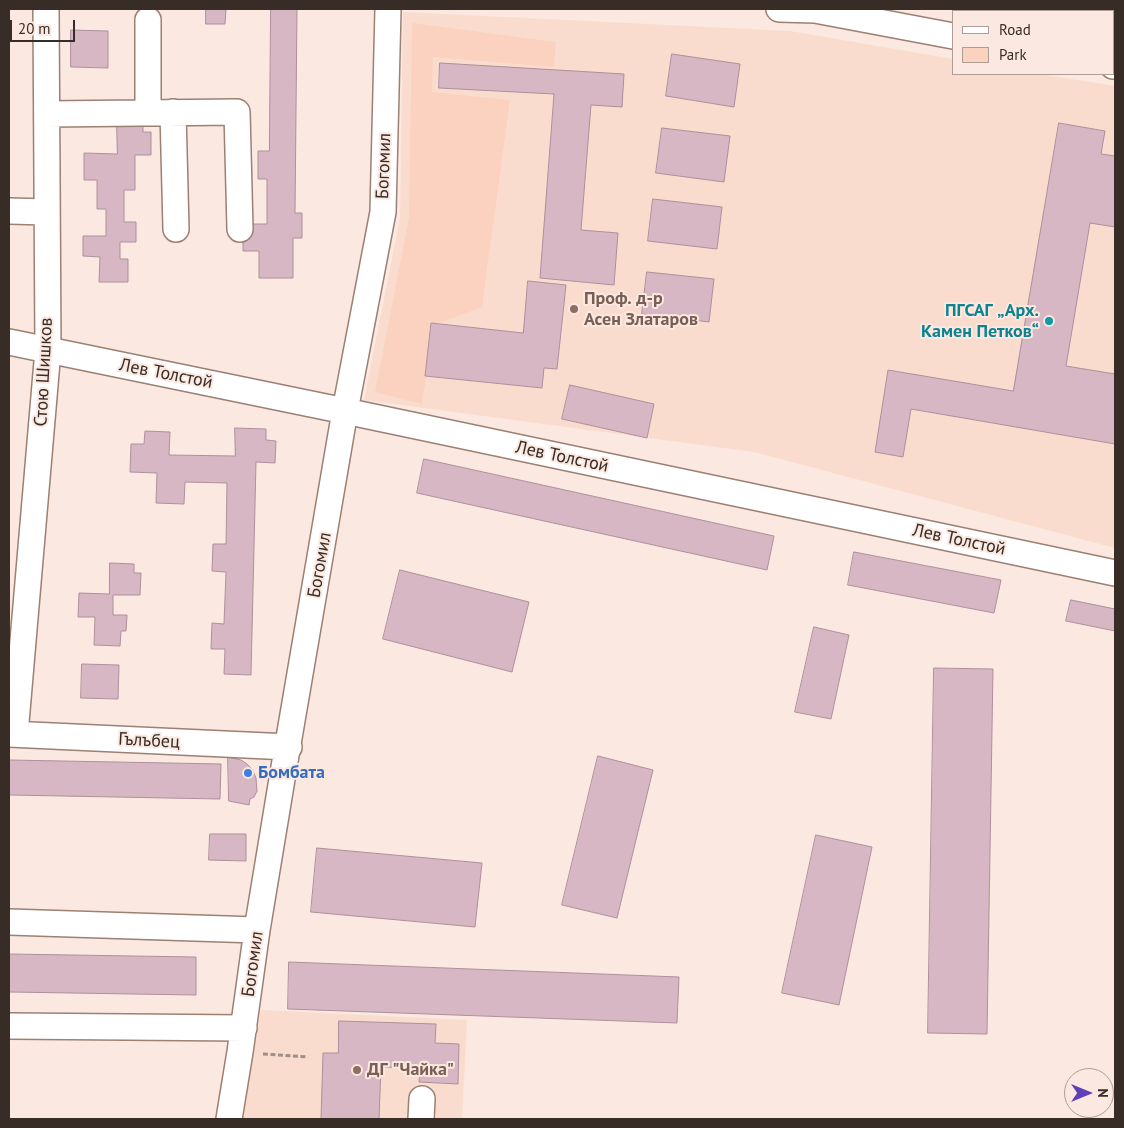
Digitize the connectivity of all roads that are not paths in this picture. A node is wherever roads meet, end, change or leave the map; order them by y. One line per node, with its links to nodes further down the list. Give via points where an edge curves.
1 (46, 9): 8 (street, Стою Шишков)
2 (388, 9): 15 (street, Богомил, via 383,212)
3 (780, 9): 5 (street, via 815,10)
4 (148, 20): 7 (street)
5 (952, 36)
6 (172, 112): 7 (street); 11 (street, via 238,112); 12 (street)
7 (148, 113): 8 (street)
8 (46, 114): 10 (street, Стою Шишков)
9 (9, 211): 10 (street)
10 (47, 212): 14 (street, Стою Шишков)
11 (240, 229)
12 (176, 230)
13 (9, 342): 14 (street, Лев Толстой)
14 (48, 350): 15 (street, Лев Толстой); 17 (street, Стою Шишков)
15 (345, 411): 16 (street, Лев Толстой); 18 (street, Богомил)
16 (1115, 573)
17 (12, 734): 18 (street, Гълъбец)
18 (289, 747): 20 (street, Богомил)
19 (9, 922): 20 (street)
20 (257, 930): 22 (street, Богомил)
21 (9, 1026): 22 (street)
22 (244, 1028): 23 (street, Богомил)
23 (229, 1119)

